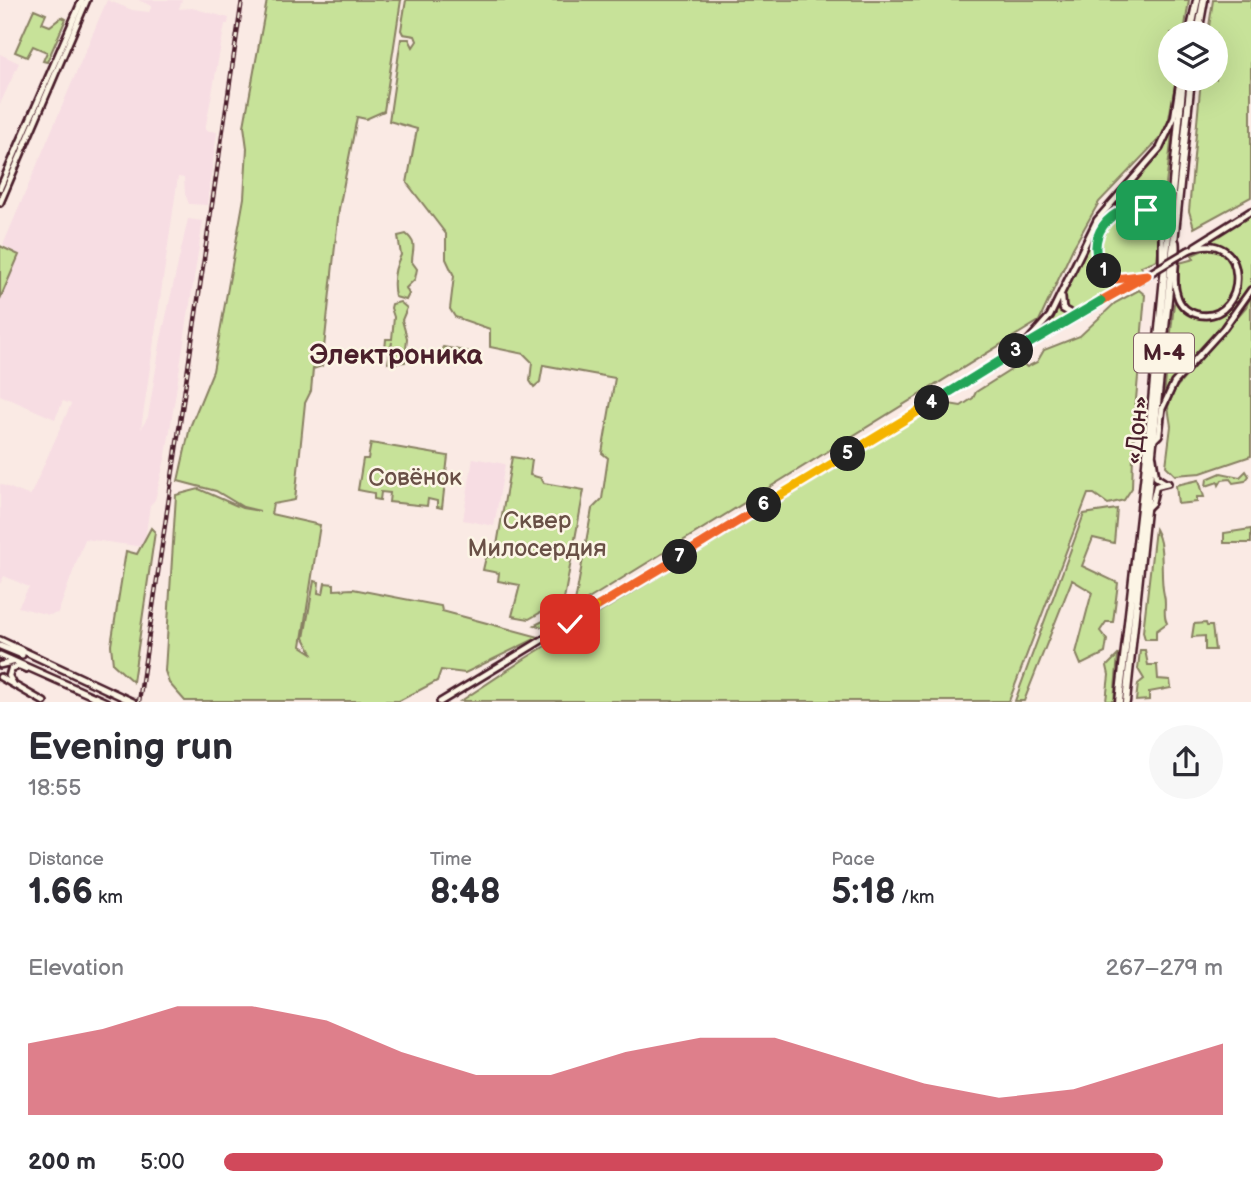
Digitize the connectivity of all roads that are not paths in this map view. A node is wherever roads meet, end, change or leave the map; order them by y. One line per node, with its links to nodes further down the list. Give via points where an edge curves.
1 (82, 0): 10 (street)
2 (87, 0): 10 (street)
3 (1198, 0): 5 (highway)
4 (1204, 0): 6 (highway)
5 (1193, 21)
6 (1200, 21)
7 (1180, 91): 21 (street, via 1174,118 1160,148 1097,220)
8 (1181, 91): 19 (highway, «Дон» / М-4)
9 (1190, 91): 14 (highway, «Дон» / М-4)
10 (6, 174): 11 (street); 12 (street)
11 (0, 188)
12 (0, 203)
13 (1251, 211): 15 (street)
14 (1176, 239): 17 (street, via 1175,289 1188,311 1208,316 1224,309 1238,293); 24 (highway, «Дон» / М-4)
15 (1189, 250): 16 (street, via 1221,244); 18 (street, bridge)
16 (1241, 261)
17 (1244, 274)
18 (1147, 275): 19 (street, via 1116,279 1105,272 1096,254 1102,227 1128,207 1149,212 1159,224); 22 (street)
19 (1162, 279): 40 (highway, «Дон» / М-4)
20 (1251, 290): 24 (street, via 1174,383)
21 (1063, 293): 22 (street, via 1063,309); 23 (street, via 1034,337)
22 (1076, 316): 23 (street)
23 (1007, 357): 36 (street)
24 (1155, 439): 25 (highway, «Дон» / М-4)
25 (1153, 457): 26 (highway, «Дон» / М-4); 26 (street, via 1156,477 1168,483 1156,486)
26 (1148, 507): 41 (highway, «Дон» / М-4)
27 (0, 640): 32 (main road)
28 (0, 646): 32 (main road)
29 (0, 655): 30 (main road)
30 (21, 664): 31 (street); 34 (main road)
31 (0, 665)
32 (61, 670): 39 (main road)
33 (0, 677): 35 (street)
34 (57, 680): 35 (street, via 16,667 9,673); 38 (main road)
35 (13, 683): 37 (street)
36 (443, 700)
37 (44, 702)
38 (106, 702)
39 (133, 702)
40 (1119, 702)
41 (1126, 702)

